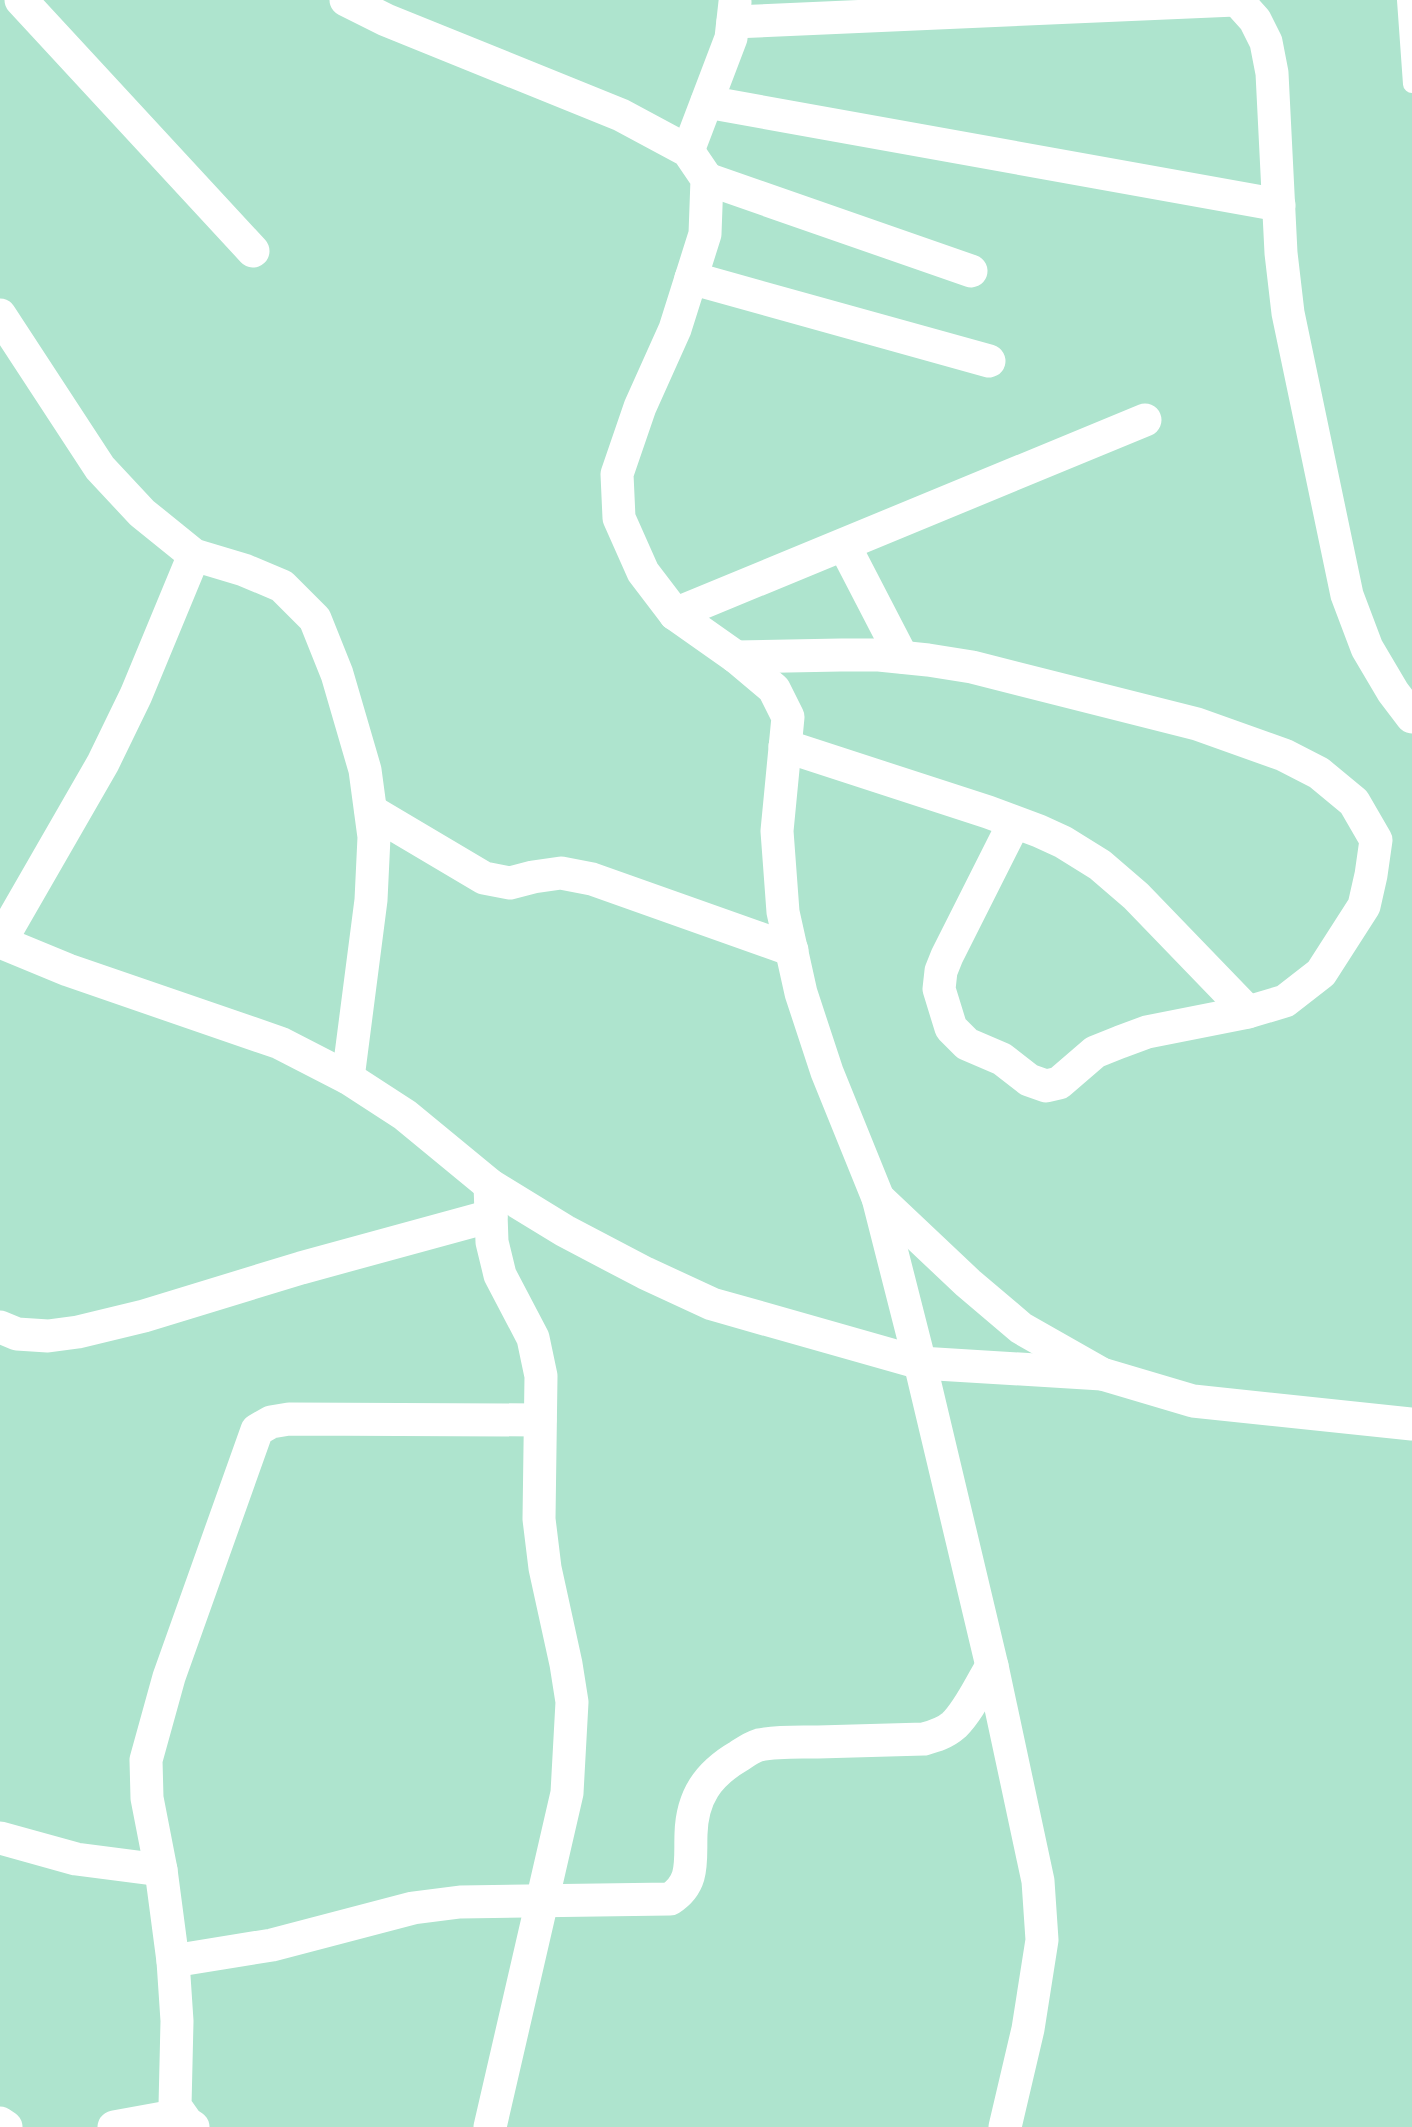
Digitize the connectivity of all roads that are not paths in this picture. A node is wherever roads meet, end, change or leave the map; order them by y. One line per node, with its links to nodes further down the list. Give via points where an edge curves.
1 (21, 0): 11 (street)
2 (346, 0): 8 (street, via 386,20 621,115)
3 (1236, 0): 5 (street); 10 (street, via 1255,20 1266,42 1272,73)
4 (1406, 0): 6 (lane)
5 (734, 11): 7 (street, via 731,38)
6 (1412, 84)
7 (707, 102): 8 (street); 10 (street)
8 (688, 151): 9 (street)
9 (708, 179): 12 (street); 13 (street, via 705,234)
10 (1279, 206): 22 (street, via 1288,313 1347,595 1367,648)
11 (253, 251)
12 (971, 271)
13 (691, 278): 15 (street); 19 (street, via 675,329 640,407 617,474 619,518 643,572)
14 (0, 315): 18 (street, via 100,468 142,513)
15 (989, 361)
16 (1145, 420): 17 (street)
17 (844, 545): 19 (street); 21 (street)
18 (194, 555): 24 (street, via 282,586 315,619 337,674 365,770); 26 (street, via 103,763)
19 (675, 614): 20 (street)
20 (736, 657): 21 (street); 23 (street, via 774,689 788,717)
21 (902, 657): 28 (street, via 972,668 1197,724 1284,754 1319,773 1354,802 1376,840 1364,906 1321,973 1285,1001)
22 (1412, 717)
23 (786, 746): 25 (street); 27 (street, via 777,831 783,912)
24 (371, 812): 27 (street, via 484,878 510,883 561,873 592,879); 29 (street, via 371,900)
25 (1014, 823): 28 (street, via 1063,842 1100,865 1136,896); 28 (street, via 941,971 939,989 951,1028 967,1044 1002,1059 1029,1080 1046,1086 1059,1083 1095,1052 1147,1032)
26 (0, 942): 29 (street, via 68,970 280,1043)
27 (792, 950): 30 (street, via 801,993 827,1072)
28 (1248, 1012)
29 (348, 1078): 31 (street, via 405,1115)
30 (878, 1198): 33 (street); 34 (street, via 1021,1328)
31 (491, 1201): 32 (street, via 301,1268 144,1317 48,1336 17,1334); 33 (street, via 565,1231 712,1304); 35 (street, via 492,1242 500,1275 533,1338 541,1376)
32 (0, 1327)
33 (920, 1363): 34 (street); 37 (street)
34 (1102, 1374): 36 (street, via 1193,1401)
35 (540, 1420): 39 (street, via 289,1419 271,1422 257,1430 169,1677 146,1760 147,1798); 40 (street, via 539,1519 572,1702 567,1793)
36 (1412, 1424)
37 (992, 1666): 40 (street, via 954,1725 940,1734 924,1739 756,1746 731,1760 703,1787 691,1822 686,1884 670,1899); 47 (street, via 1038,1881 1042,1940 1028,2029)
38 (0, 1838): 39 (street, via 76,1859)
39 (161, 1870): 41 (street)
40 (542, 1902): 41 (street, via 460,1902 413,1908 272,1945); 46 (street)
41 (173, 1961): 42 (street, via 177,2021 175,2106)
42 (187, 2121): 45 (street)
43 (0, 2123): 44 (street)
44 (6, 2127)
45 (114, 2127)
46 (490, 2127)
47 (1005, 2127)

